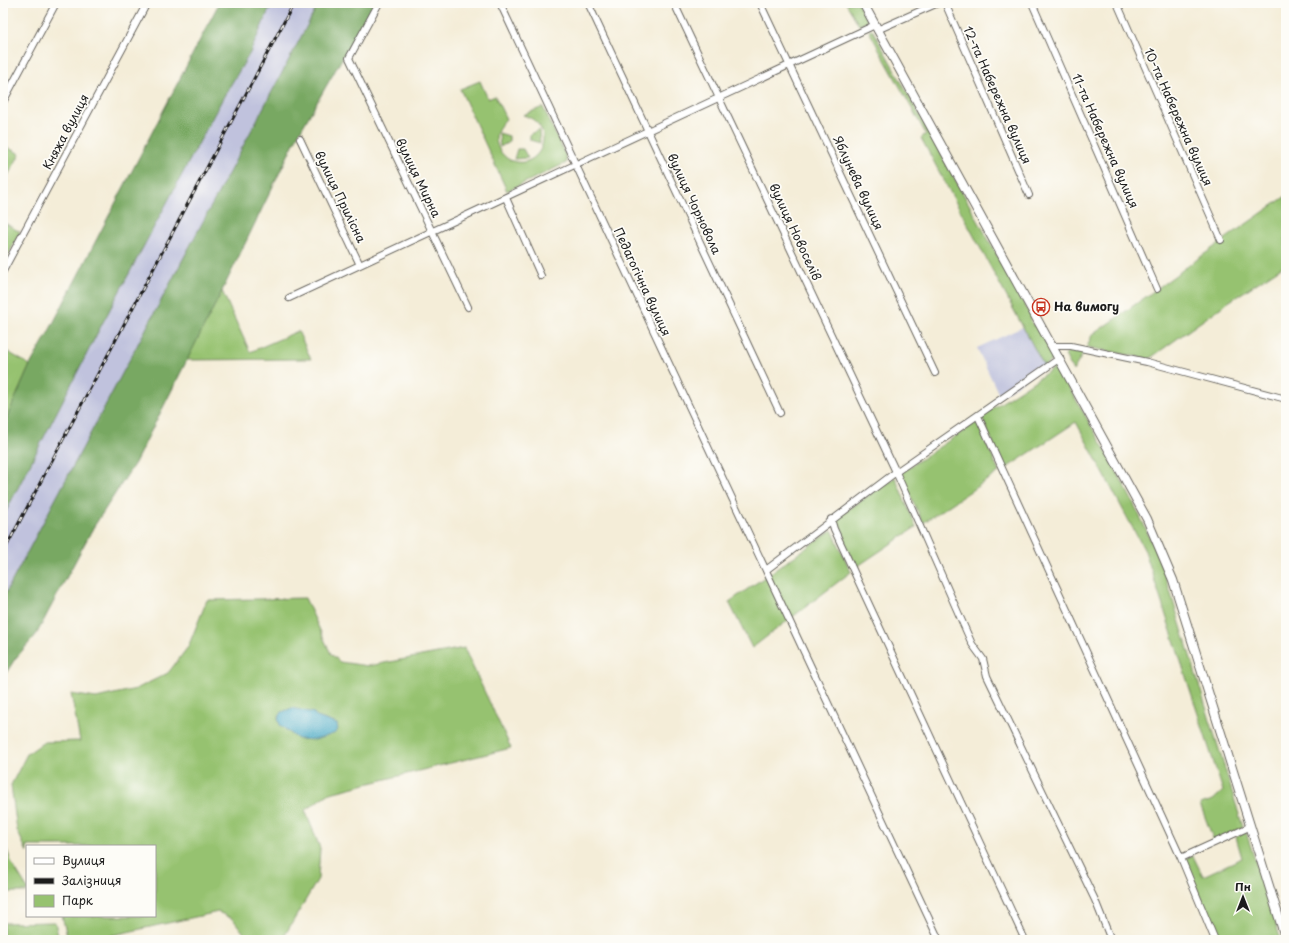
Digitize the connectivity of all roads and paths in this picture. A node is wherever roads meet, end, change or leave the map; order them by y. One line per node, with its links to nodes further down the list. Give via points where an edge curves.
1 (56, 3): 16 (street)
2 (147, 3): 25 (street, Княжа вулиця)
3 (379, 3): 22 (street, вулиця Мирна, via 349,58)
4 (500, 3): 19 (street, Педагогічна вулиця)
5 (588, 3): 17 (street, вулиця Чорновола)
6 (674, 3): 15 (street, вулиця Новоселів)
7 (760, 3): 14 (street, Яблунева вулиця)
8 (863, 3): 13 (street)
9 (938, 3): 13 (street)
10 (945, 3): 20 (street, 12-та Набережна вулиця)
11 (1032, 3): 27 (street, 11-та Набережна вулиця)
12 (1117, 3): 23 (street, 10-та Набережна вулиця)
13 (876, 27): 14 (street); 30 (street)
14 (789, 64): 15 (street); 32 (street, Яблунева вулиця)
15 (719, 97): 17 (street); 36 (street, вулиця Новоселів)
16 (3, 102)
17 (648, 131): 19 (street); 34 (street, вулиця Чорновола)
18 (300, 139): 24 (street, вулиця Прилісна)
19 (575, 166): 21 (street); 38 (street, Педагогічна вулиця)
20 (1029, 195)
21 (506, 198): 22 (street); 26 (street)
22 (432, 231): 24 (street); 29 (street, вулиця Мирна)
23 (1220, 240)
24 (360, 265): 28 (street)
25 (3, 271)
26 (541, 276)
27 (1157, 289)
28 (289, 298)
29 (468, 307)
30 (1053, 346): 31 (street); 33 (street, via 1071,346 1147,362)
31 (1060, 358): 35 (street); 39 (street, via 1148,519 1160,546)
32 (935, 373)
33 (1286, 398)
34 (780, 414)
35 (978, 416): 36 (street); 40 (street)
36 (896, 472): 37 (street); 43 (street, вулиця Новоселів, via 972,644 983,659 987,676 1095,900)
37 (832, 519): 38 (street); 42 (street, via 834,529)
38 (766, 570): 41 (street, Педагогічна вулиця)
39 (1249, 827): 40 (street); 45 (street)
40 (1181, 858): 44 (street)
41 (939, 940)
42 (1025, 940)
43 (1111, 940)
44 (1215, 940)
45 (1286, 940)

